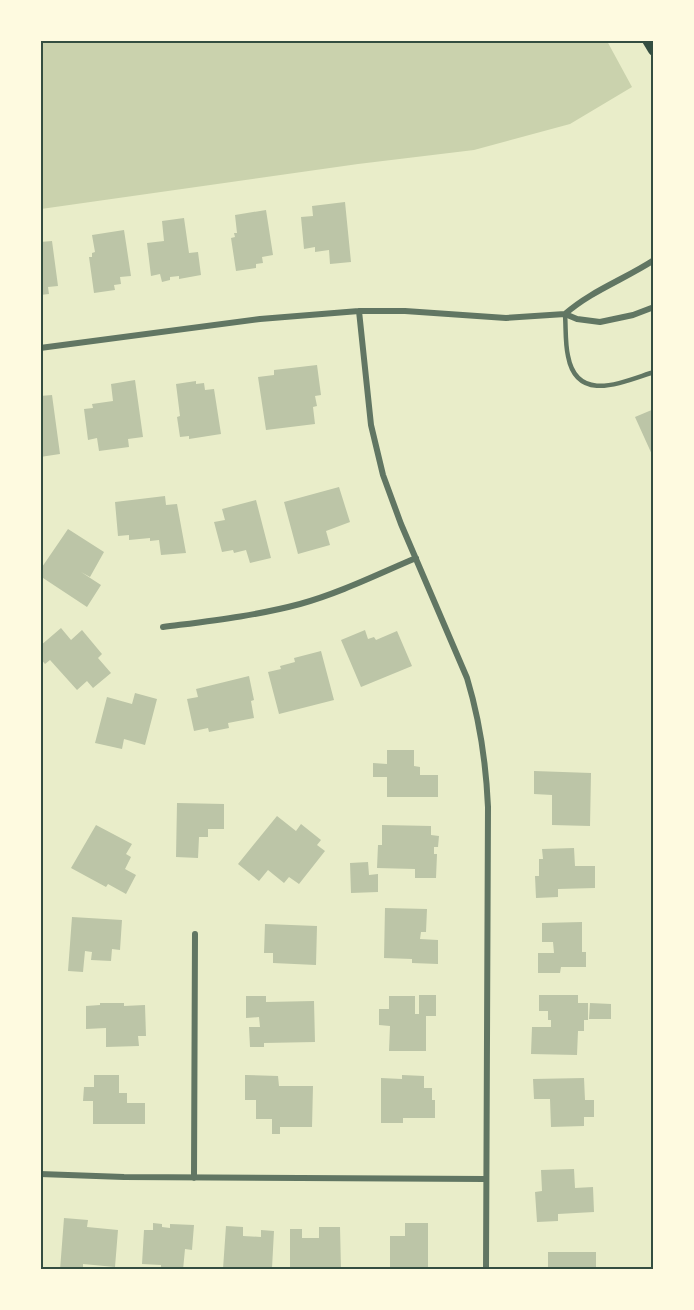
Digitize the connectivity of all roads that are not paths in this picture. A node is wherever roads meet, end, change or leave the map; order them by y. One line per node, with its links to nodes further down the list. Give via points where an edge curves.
1 (648, 40): 2 (main road)
2 (654, 50)
3 (654, 260): 6 (street, via 585,298)
4 (654, 307): 6 (street, via 600,322)
5 (359, 312): 6 (street, via 506,318); 7 (street, via 260,319); 9 (street, via 376,450 391,500)
6 (565, 314): 8 (lane, via 568,357 575,376 589,386 611,385)
7 (40, 348)
8 (654, 372)
9 (416, 558): 10 (street, via 302,603); 14 (street, via 467,678 485,754)
10 (163, 627)
11 (195, 934): 13 (street)
12 (40, 1174): 13 (street)
13 (194, 1178): 14 (street)
14 (485, 1179): 15 (street)
15 (486, 1269)

